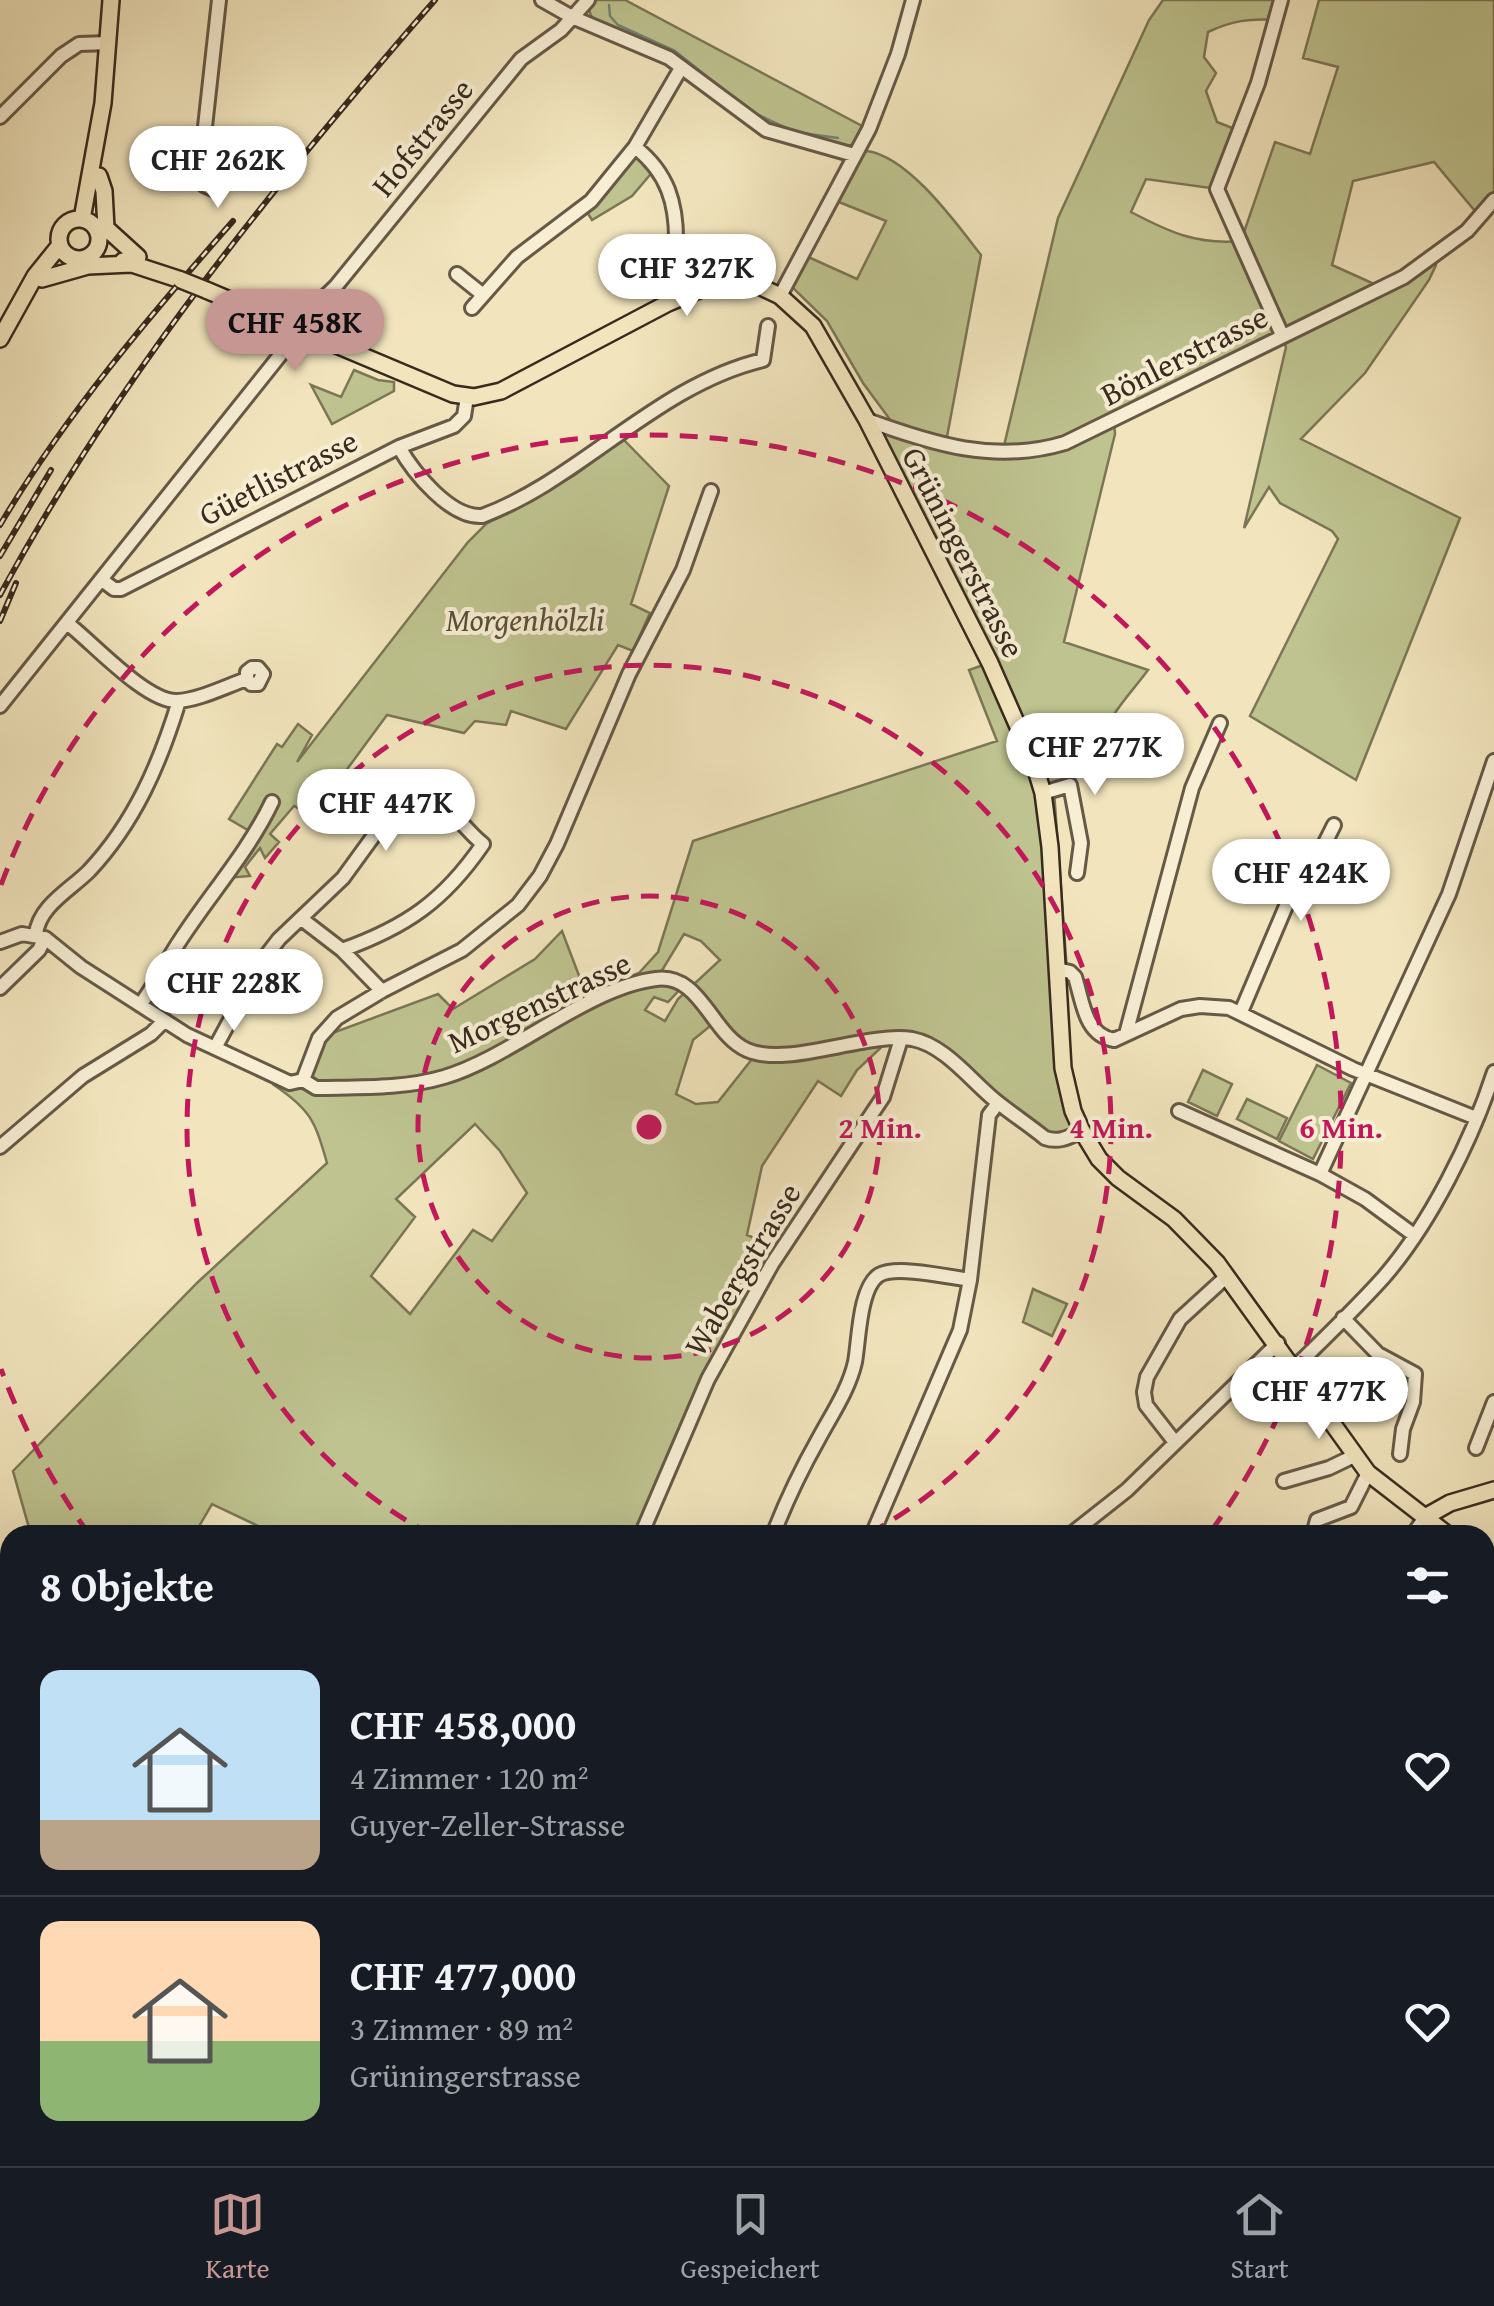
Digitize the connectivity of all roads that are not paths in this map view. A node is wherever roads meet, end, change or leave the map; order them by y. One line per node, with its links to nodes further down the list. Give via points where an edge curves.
1 (111, 0): 8 (main road)
2 (218, 0): 12 (street)
3 (542, 0): 7 (street)
4 (588, 0): 7 (street, Hofstrasse)
5 (912, 0): 14 (street, via 887,86)
6 (1280, 0): 29 (street, via 1258,83 1217,189)
7 (572, 17): 9 (street); 28 (street, Hofstrasse, via 521,59)
8 (108, 43): 10 (main road); 11 (street, via 70,50)
9 (682, 68): 13 (street); 14 (street, via 766,130)
10 (103, 103): 15 (main road); 17 (main road)
11 (0, 117)
12 (204, 138)
13 (635, 147): 20 (street, via 663,176 676,218 676,245); 24 (street, via 583,210 522,254)
14 (854, 155): 25 (street)
15 (99, 176): 17 (main road); 19 (main road, via 106,228)
16 (1494, 200): 29 (street, Bönlerstrasse, via 1422,266)
17 (93, 234): 18 (main road, via 80,259); 18 (main road, via 72,220 63,227); 19 (main road)
18 (64, 251): 22 (main road); 23 (main road)
19 (134, 261): 22 (main road); 28 (main road, bridge, via 284,322 293,313)
20 (638, 266)
21 (457, 274): 24 (street)
22 (42, 279): 23 (main road)
23 (28, 291): 30 (main road)
24 (482, 294): 26 (street)
25 (780, 296): 31 (main road, via 747,283 708,286 501,391); 32 (main road, Grüningerstrasse, via 821,337)
26 (472, 308)
27 (768, 326): 33 (street, via 763,360 736,366 630,424 556,476 482,516 454,508 425,484)
28 (302, 329): 31 (main road); 35 (street, Hofstrasse)
29 (1282, 335): 32 (street, Bönlerstrasse, via 1087,434 1032,452 936,444)
30 (1, 336)
31 (466, 397): 33 (street, Güetlistrasse, via 457,424)
32 (866, 420): 42 (main road, Grüningerstrasse, via 1014,714)
33 (399, 447): 35 (street, Güetlistrasse, via 122,590)
34 (711, 491): 52 (street, via 683,570 540,876 487,932)
35 (102, 580): 36 (street, Hofstrasse)
36 (67, 623): 38 (street, via 145,688); 39 (street, Hofstrasse)
37 (246, 679): 38 (street)
38 (179, 701): 47 (street, via 144,794 102,856 41,916)
39 (0, 706)
40 (1220, 723): 56 (street, via 1192,788)
41 (1494, 761): 60 (street, via 1449,894)
42 (1043, 793): 45 (street, via 1070,785 1081,842); 50 (main road, Grüningerstrasse)
43 (272, 802): 53 (street)
44 (1334, 825): 54 (street, via 1289,899)
45 (1076, 873)
46 (303, 920): 49 (street); 49 (street, via 344,878 407,790 418,784 433,791 483,844 422,912); 58 (street, via 262,961)
47 (41, 936): 48 (street); 51 (street, via 39,950); 53 (street, Morgenstrasse)
48 (0, 942)
49 (342, 950): 52 (street)
50 (1057, 970): 56 (street, via 1075,977 1096,1033 1114,1040); 65 (main road, Grüningerstrasse, via 1063,1068)
51 (0, 988)
52 (382, 990): 61 (street, via 326,1028)
53 (140, 1006): 55 (street, Morgenstrasse)
54 (1241, 1012): 56 (street, via 1190,1008); 60 (street)
55 (164, 1020): 58 (street, Morgenstrasse); 66 (street, via 83,1076)
56 (1126, 1034)
57 (902, 1039): 61 (street, Morgenstrasse, via 756,1053 729,1038 685,984 658,978 614,992 444,1077 316,1088); 62 (street, Morgenstrasse, via 950,1060); 83 (street, Wabergstrasse, via 883,1096 772,1264 708,1379)
58 (215, 1048): 61 (street, Morgenstrasse, via 290,1084)
59 (1494, 1072): 64 (street)
60 (1366, 1074): 64 (street); 67 (street)
61 (303, 1080)
62 (998, 1103): 65 (street, Morgenstrasse, via 1053,1141); 70 (street, via 989,1115)
63 (1179, 1111): 67 (street)
64 (1476, 1118): 68 (street)
65 (1082, 1131): 69 (main road, Grüningerstrasse, via 1118,1178 1174,1219)
66 (0, 1147)
67 (1320, 1174): 68 (street)
68 (1414, 1236): 71 (street)
69 (1227, 1276): 72 (main road, Grüningerstrasse); 75 (street, via 1180,1319 1147,1376 1146,1404)
70 (970, 1280): 84 (street, via 900,1271 880,1274 870,1284 846,1388); 85 (street, via 960,1330)
71 (1343, 1318): 73 (street); 77 (street, via 1378,1354 1415,1374)
72 (1278, 1343): 73 (main road, Grüningerstrasse); 75 (street)
73 (1295, 1367): 78 (main road, Grüningerstrasse)
74 (1494, 1402): 76 (street)
75 (1174, 1441): 86 (street)
76 (1476, 1448)
77 (1400, 1454)
78 (1354, 1456): 79 (main road, Grüningerstrasse); 80 (street)
79 (1368, 1473): 82 (main road, Grüningerstrasse); 87 (street, via 1351,1507)
80 (1284, 1480)
81 (1494, 1490): 82 (main road, via 1450,1502)
82 (1425, 1518): 88 (street); 89 (main road, Grüningerstrasse)
83 (645, 1525)
84 (777, 1525)
85 (876, 1525)
86 (1083, 1525)
87 (1316, 1525)
88 (1420, 1525)
89 (1434, 1525)

